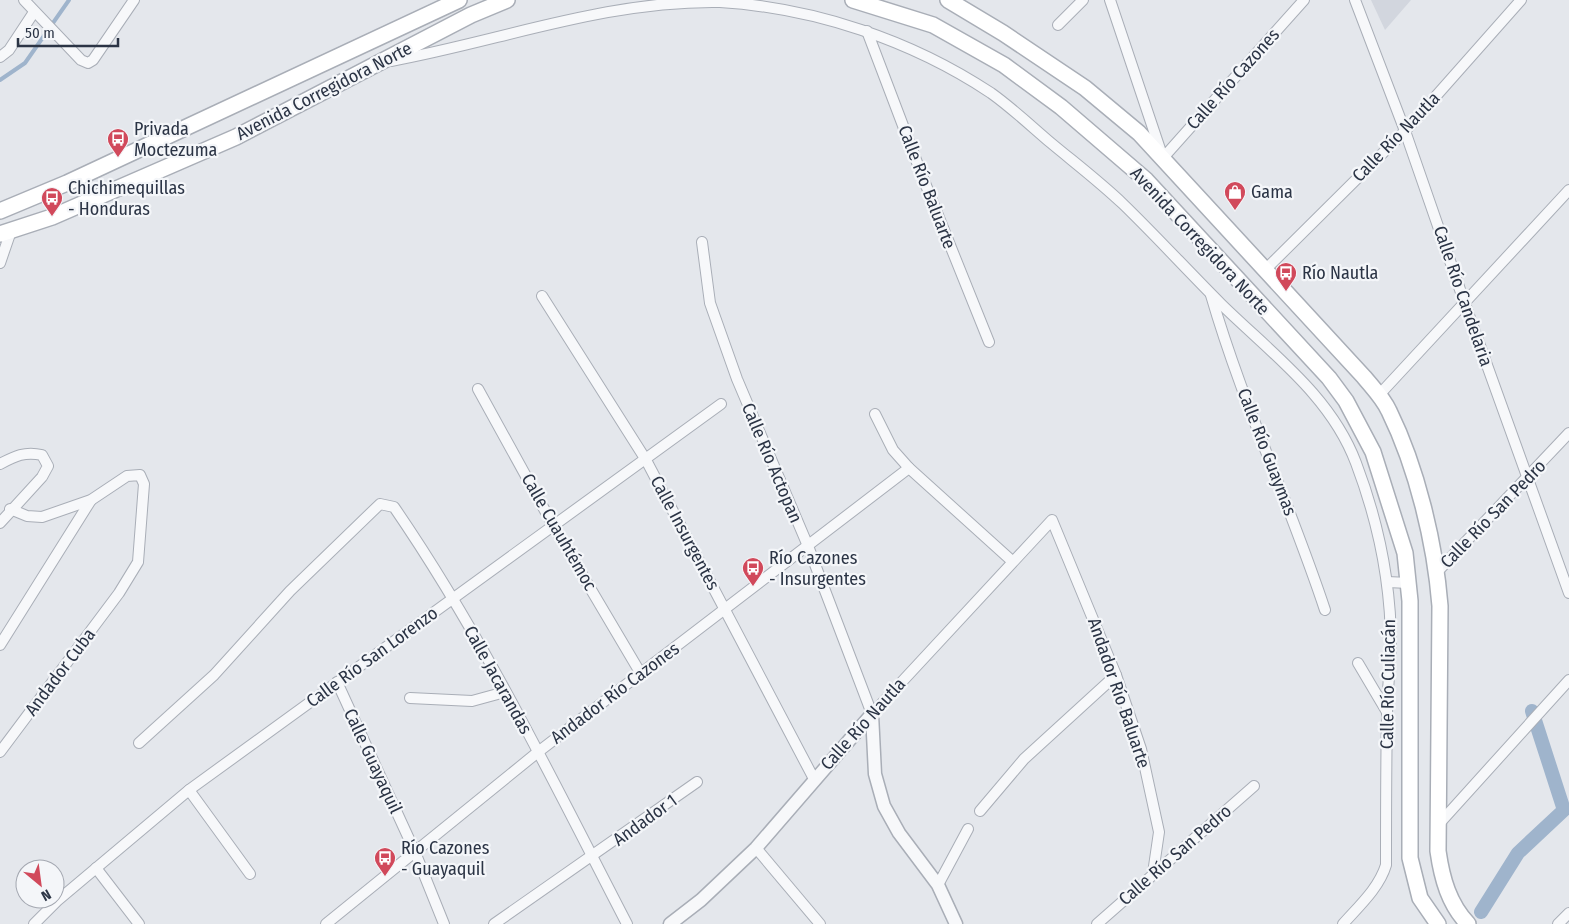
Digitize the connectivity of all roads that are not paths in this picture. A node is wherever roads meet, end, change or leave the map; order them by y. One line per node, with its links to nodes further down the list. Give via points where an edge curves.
1 (24, 0): 12 (street)
2 (134, 0): 12 (street, via 88,63 80,60)
3 (459, 0): 19 (main road, Avenida Corregidora Norte)
4 (507, 0): 16 (main road, Avenida Corregidora Norte)
5 (853, 0): 41 (main road, Avenida Corregidora Norte, via 933,25 996,60 1060,106 1146,180 1329,378 1346,401 1373,452)
6 (948, 0): 18 (main road, Avenida Corregidora Norte, via 1085,88 1139,133)
7 (1083, 0): 13 (street)
8 (1110, 0): 18 (street)
9 (1304, 0): 18 (street, Calle Río Cazones)
10 (1355, 0): 17 (street, Calle Río Candelaria)
11 (1521, 0): 17 (street, Calle Río Nautla)
12 (36, 14): 15 (street)
13 (1058, 26)
14 (868, 31): 16 (street, Calle Río Culiacán, via 811,15 756,5 685,1 646,4 557,20 448,50); 27 (street, Calle Río Culiacán, via 925,57 995,97 1118,199); 30 (street, Calle Río Baluarte, via 920,174)
15 (0, 57)
16 (377, 64): 21 (main road, Avenida Corregidora Norte, via 236,137)
17 (1405, 131): 26 (street, Calle Río Nautla); 29 (street, Calle Río Candelaria)
18 (1163, 158): 26 (main road, Avenida Corregidora Norte)
19 (82, 176): 21 (main road); 22 (main road, Avenida Corregidora Norte)
20 (1569, 190): 29 (street)
21 (92, 200): 23 (main road, Avenida Corregidora Norte)
22 (0, 211)
23 (4, 240): 25 (street)
24 (702, 242): 47 (street, Calle Río Actopan, via 710,303 737,379)
25 (0, 264)
26 (1265, 270): 32 (main road, Avenida Corregidora Norte)
27 (1211, 294): 44 (street, Calle Río Culiacán, via 1310,388 1346,437); 55 (street, Calle Río Guaymas, via 1223,338)
28 (542, 296): 36 (street, Calle Insurgentes)
29 (1464, 304): 32 (street); 39 (street, Calle Río Candelaria)
30 (989, 342)
31 (478, 389): 46 (street, Calle Cuauhtémoc)
32 (1379, 395): 49 (main road, Avenida Corregidora Norte, via 1389,410 1415,483)
33 (721, 404): 36 (street, Calle Río San Lorenzo)
34 (876, 414): 38 (street, via 893,450)
35 (1569, 433): 39 (street, Calle Río San Pedro)
36 (646, 460): 46 (street, Calle Río San Lorenzo); 54 (street, Calle Insurgentes)
37 (0, 464): 42 (street, via 18,454 32,452 42,455 48,466 42,477)
38 (909, 468): 47 (street, Andador Río Cazones); 48 (street)
39 (1528, 478): 49 (street, Calle Río San Pedro); 52 (street, Calle Río Candelaria)
40 (91, 500): 42 (street, via 42,517 27,516); 56 (street); 67 (street, Andador Cuba, via 127,476 140,475 144,484 138,562 119,593)
41 (1391, 506): 44 (street); 51 (main road, Avenida Corregidora Norte, via 1405,553)
42 (10, 509): 45 (street)
43 (1052, 520): 48 (street, Calle Río Nautla); 59 (street, Andador Río Baluarte)
44 (1376, 521): 50 (street, Calle Río Culiacán)
45 (0, 523)
46 (554, 527): 53 (street, Calle Río San Lorenzo); 58 (street, Calle Cuauhtémoc)
47 (808, 546): 54 (street, Andador Río Cazones); 65 (street, Calle Río Actopan)
48 (1012, 561): 65 (street, Calle Río Nautla)
49 (1437, 572): 74 (main road, Avenida Corregidora Norte, via 1440,606)
50 (1387, 582): 51 (street); 64 (street, Calle Río Culiacán, via 1391,645)
51 (1409, 583): 95 (main road, Avenida Corregidora Norte, via 1410,858 1420,898)
52 (1569, 593)
53 (453, 598): 61 (street, Calle Río San Lorenzo); 62 (street, Calle Jacarandas); 66 (street, Calle Jacarandas, via 394,507 380,504 290,591 214,675)
54 (725, 608): 58 (street, Andador Río Cazones); 69 (street, Calle Insurgentes)
55 (1325, 610)
56 (0, 645)
57 (1358, 663): 64 (street)
58 (641, 674): 68 (street, Andador Río Cazones)
59 (1116, 675): 73 (street, via 1024,759); 80 (street, Andador Río Baluarte, via 1151,789 1158,832)
60 (1569, 680): 74 (street)
61 (337, 682): 72 (street, Calle Río San Lorenzo); 77 (street, Calle Guayaquil)
62 (505, 692): 63 (street, via 472,701); 68 (street, Calle Jacarandas)
63 (410, 698)
64 (1387, 712): 94 (street, Calle Río Culiacán, via 1386,865 1368,897)
65 (872, 714): 69 (street, Calle Río Nautla); 82 (street, Calle Río Actopan, via 875,774 884,806 898,833)
66 (139, 743)
67 (0, 752)
68 (538, 752): 77 (street, Andador Río Cazones); 78 (street, Calle Jacarandas)
69 (814, 778): 76 (street, Calle Río Nautla)
70 (697, 782): 78 (street, Andador 1)
71 (1254, 786): 80 (street, Calle Río San Pedro)
72 (189, 790): 79 (street, Calle Río San Lorenzo); 81 (street)
73 (980, 811)
74 (1438, 825): 96 (main road, Avenida Corregidora Norte, via 1441,875 1456,911)
75 (968, 829): 82 (street)
76 (756, 848): 90 (street, Calle Río Nautla, via 701,900); 91 (street)
77 (415, 852): 86 (street, Andador Río Cazones); 87 (street, Calle Guayaquil)
78 (592, 857): 88 (street, Andador 1); 89 (street, Calle Jacarandas)
79 (96, 868): 84 (street, Calle Río San Lorenzo); 85 (street)
80 (1153, 873): 93 (street, Calle Río San Pedro)
81 (250, 874)
82 (938, 885): 92 (street, Calle Río Actopan)
83 (1569, 913): 97 (street)
84 (34, 924)
85 (139, 924)
86 (326, 924)
87 (444, 924)
88 (494, 924)
89 (627, 924)
90 (670, 924)
91 (820, 924)
92 (956, 924)
93 (1097, 924)
94 (1343, 924)
95 (1438, 924)
96 (1468, 924)
97 (1558, 924)

